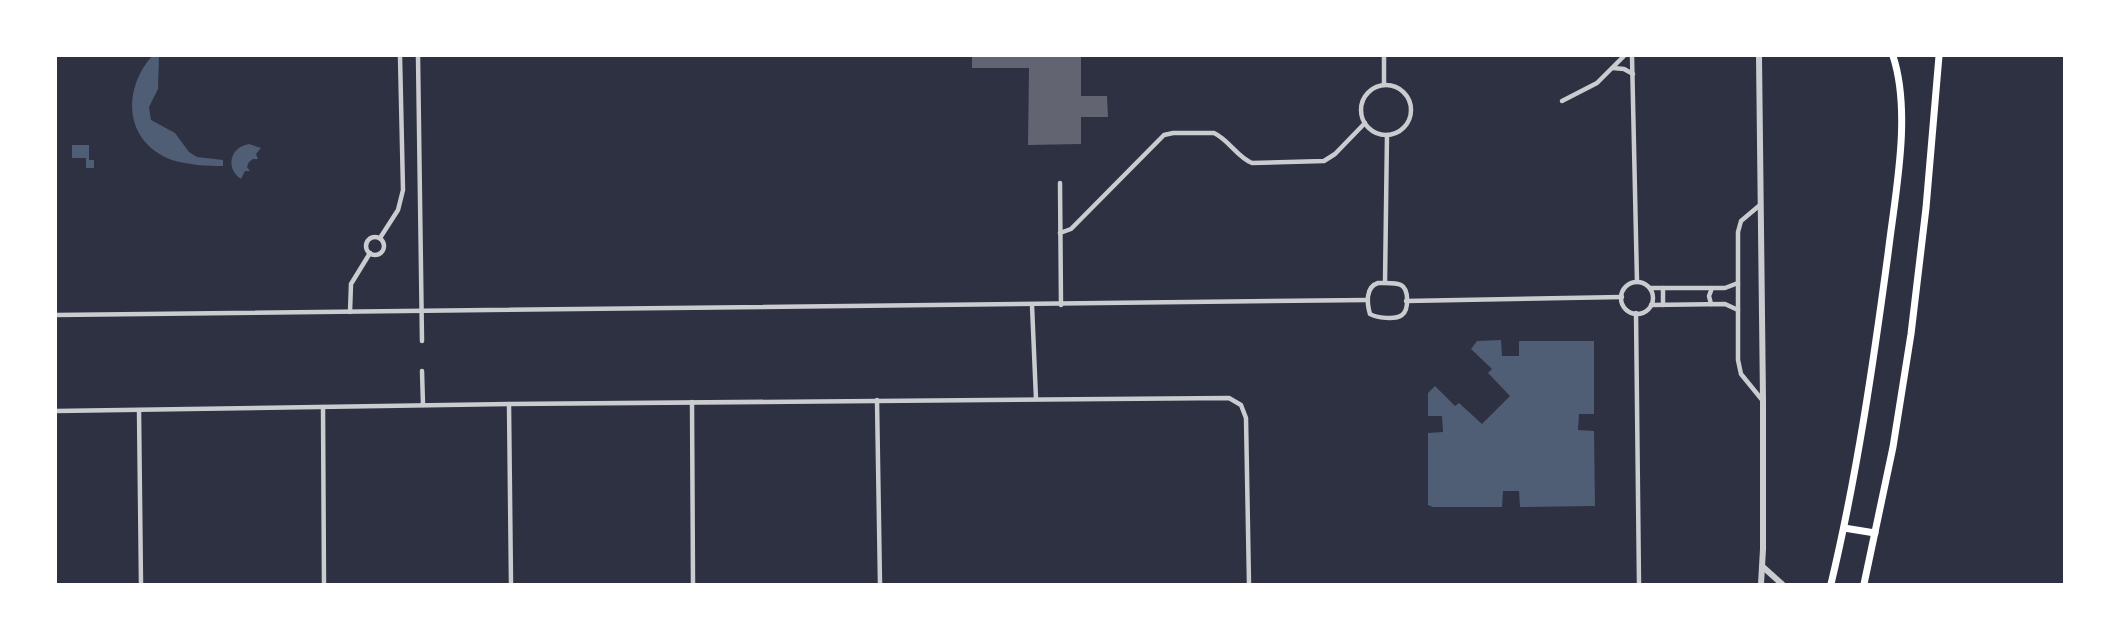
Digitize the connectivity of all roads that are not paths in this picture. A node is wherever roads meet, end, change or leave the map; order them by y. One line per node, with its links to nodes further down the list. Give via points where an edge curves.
1 (400, 56): 18 (street, via 403,190 398,210)
2 (418, 56): 35 (street)
3 (1384, 56): 11 (street)
4 (1624, 56): 9 (street)
5 (1632, 56): 10 (street)
6 (1759, 56): 16 (street)
7 (1893, 56): 50 (main road, via 1901,95 1896,188 1871,380)
8 (1939, 56): 51 (main road, via 1911,334)
9 (1613, 68): 10 (street); 12 (street, via 1586,90)
10 (1633, 74): 20 (street)
11 (1384, 86): 13 (street, via 1375,88 1364,99); 14 (street, via 1403,92 1411,106 1405,126)
12 (1562, 101)
13 (1365, 123): 14 (street, via 1372,131); 17 (street, via 1332,157 1316,162 1252,163 1214,133 1164,135 1071,228)
14 (1387, 135): 22 (street)
15 (1060, 183): 17 (street)
16 (1760, 205): 21 (street, via 1738,226); 43 (street)
17 (1060, 233): 31 (street)
18 (380, 238): 19 (street, via 368,241); 19 (street, via 383,249 378,254)
19 (370, 253): 36 (street, via 351,284)
20 (1637, 282): 23 (street); 26 (street, via 1626,286)
21 (1738, 283): 25 (street); 34 (street)
22 (1385, 284): 27 (street, via 1371,286); 28 (street, via 1404,287)
23 (1650, 288): 24 (street); 32 (street)
24 (1663, 288): 25 (street); 33 (street)
25 (1712, 288): 29 (street)
26 (1622, 297): 28 (street); 37 (street, via 1626,308)
27 (1368, 300): 28 (street, via 1369,312 1376,317 1400,316 1406,311); 31 (street)
28 (1406, 301)
29 (1712, 304): 33 (street); 34 (street)
30 (1032, 305): 31 (street); 35 (street); 41 (street)
31 (1061, 305)
32 (1651, 305): 33 (street); 37 (street)
33 (1664, 305)
34 (1738, 310): 43 (street, via 1739,367)
35 (422, 311): 36 (street); 39 (street)
36 (350, 312): 38 (street)
37 (1636, 313): 60 (street)
38 (56, 315)
39 (422, 341)
40 (422, 371): 46 (street)
41 (1036, 399): 42 (street); 59 (street, via 1225,398 1238,402 1246,418)
42 (877, 400): 44 (street); 58 (street)
43 (1763, 401): 52 (street)
44 (692, 402): 45 (street); 57 (street)
45 (509, 404): 46 (street); 56 (street)
46 (423, 405): 47 (street)
47 (323, 407): 48 (street); 55 (street)
48 (140, 410): 49 (street); 54 (street)
49 (56, 411)
50 (1844, 528): 51 (main road); 53 (main road)
51 (1875, 533): 63 (main road)
52 (1763, 567): 61 (street); 62 (street)
53 (1829, 584)
54 (141, 585)
55 (324, 585)
56 (512, 585)
57 (693, 585)
58 (880, 585)
59 (1249, 585)
60 (1639, 585)
61 (1761, 585)
62 (1782, 585)
63 (1864, 585)

